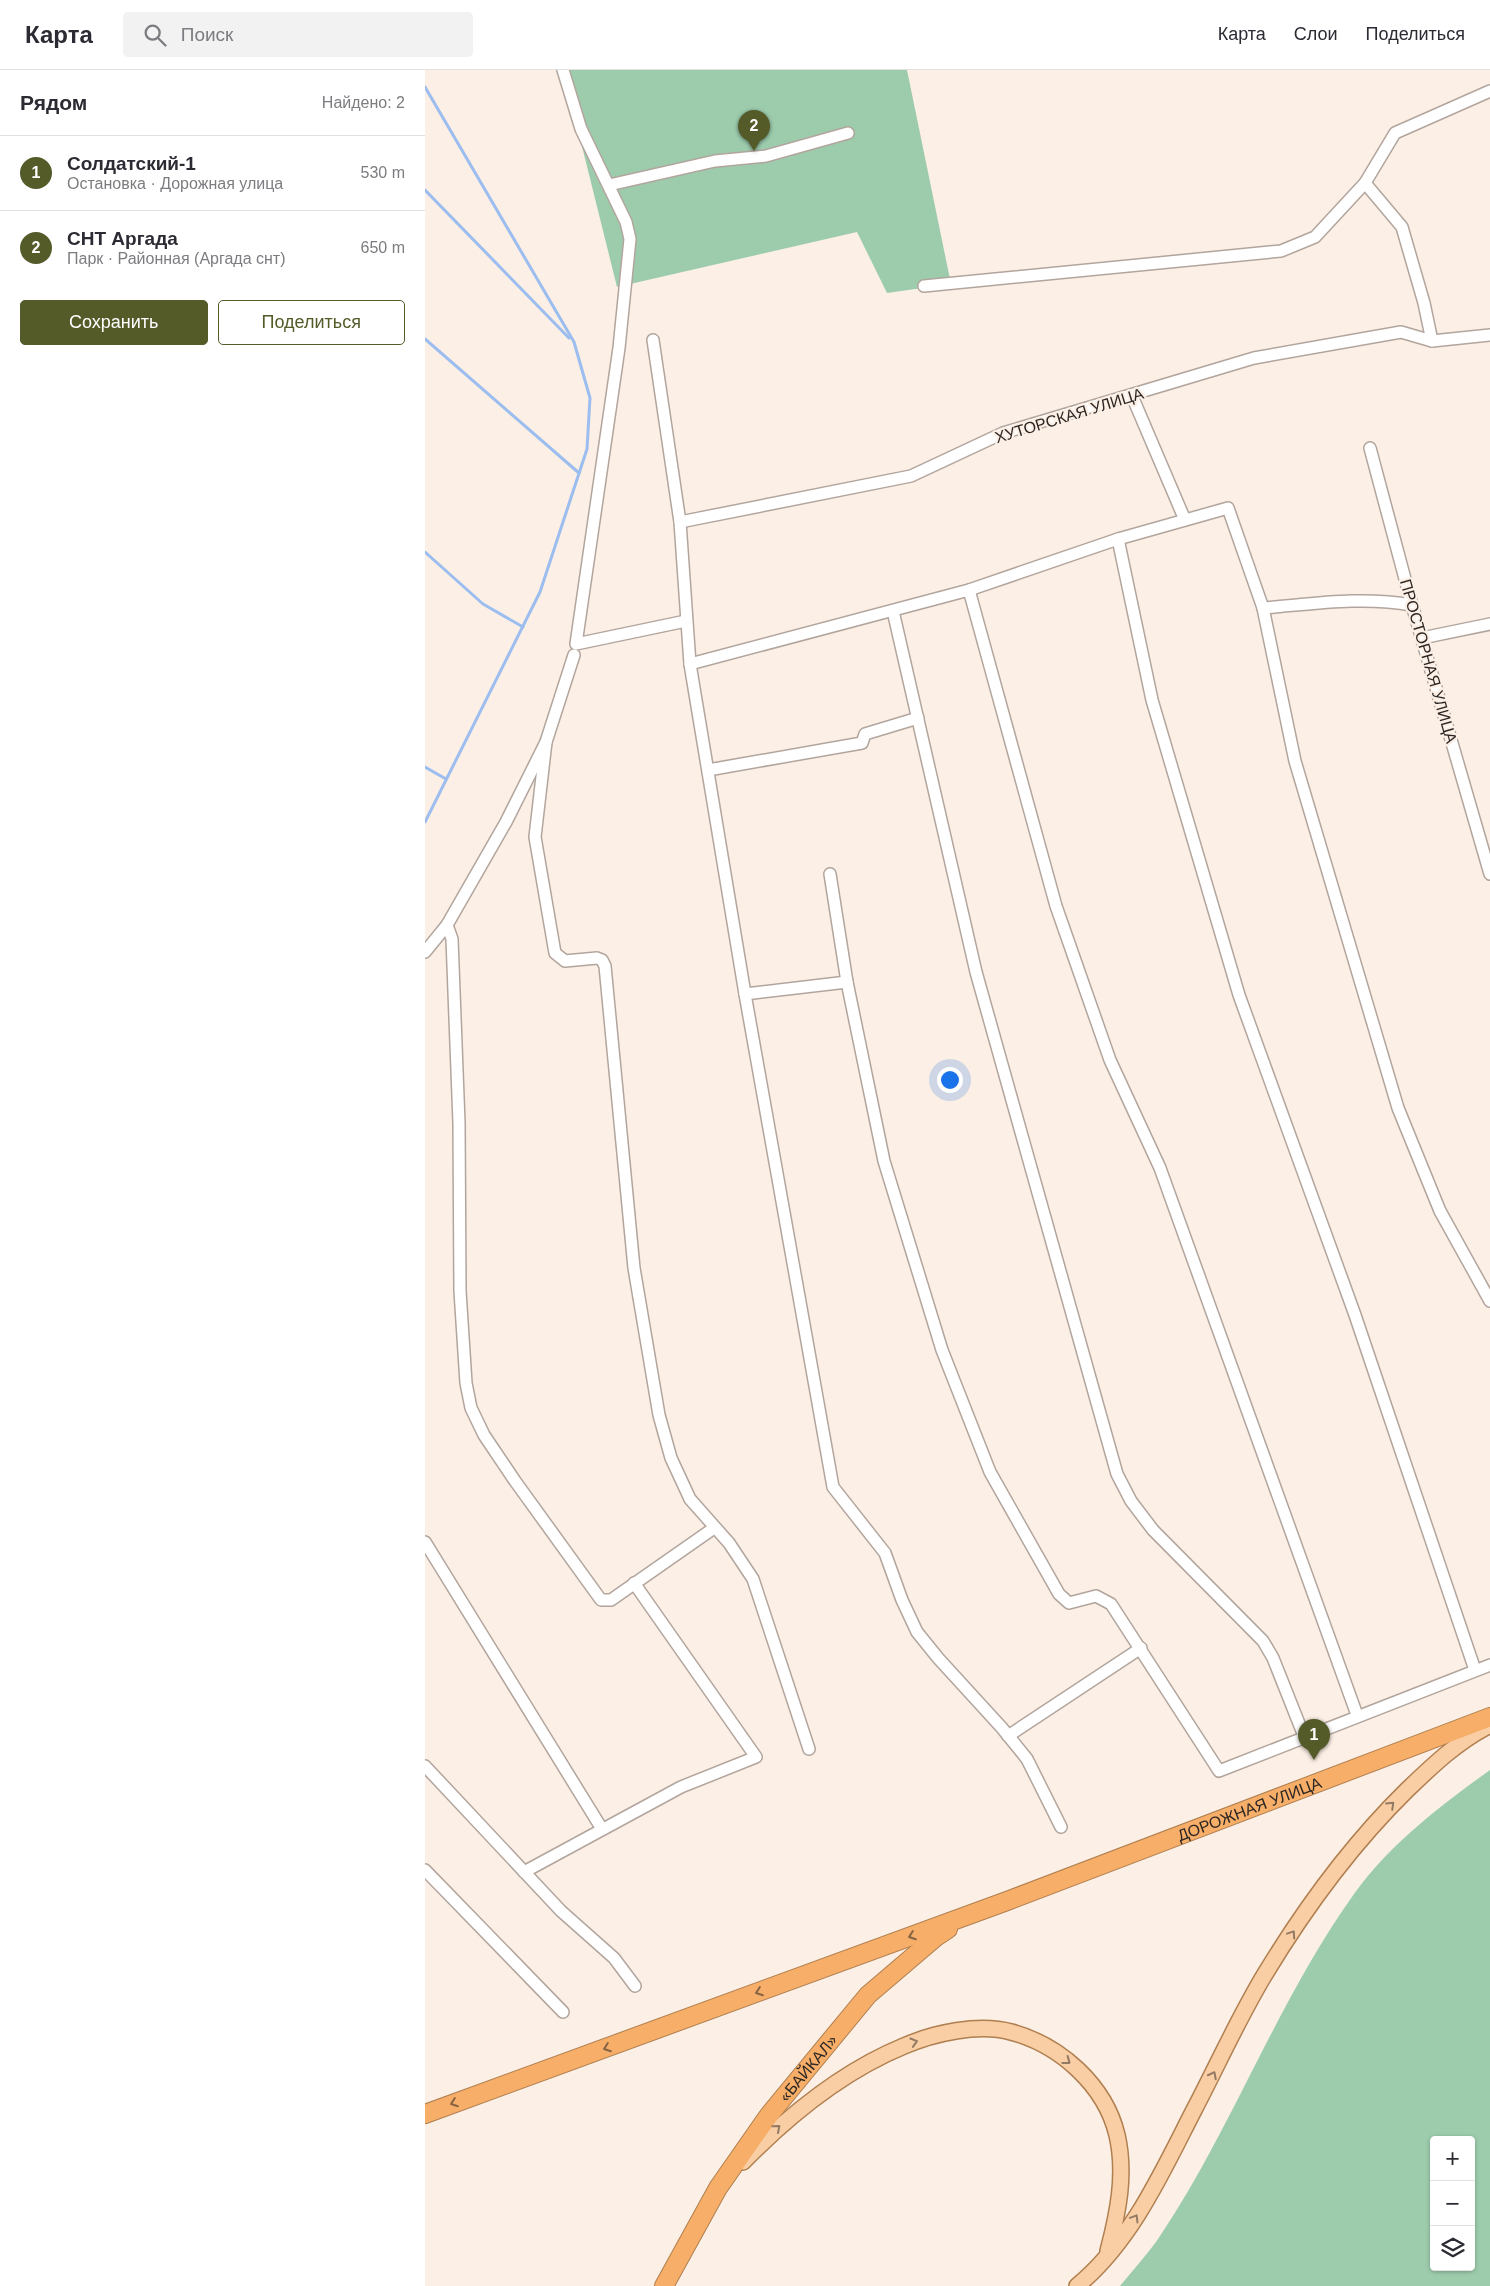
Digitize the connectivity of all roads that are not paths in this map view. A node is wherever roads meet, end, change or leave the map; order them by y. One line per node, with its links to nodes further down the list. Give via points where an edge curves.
1 (563, 70): 5 (street, via 581,129)
2 (1490, 91): 4 (street, via 1395,133)
3 (848, 133): 5 (street, via 766,156 715,161)
4 (1365, 183): 6 (street, via 1315,237 1281,251); 9 (street, via 1402,227)
5 (609, 185): 19 (street, via 627,222 630,239 619,348 576,644)
6 (924, 286)
7 (1490, 335): 9 (street)
8 (653, 340): 13 (street)
9 (1432, 341): 10 (street, ХУТОРСКАЯ УЛИЦА, via 1401,332 1254,358)
10 (1132, 396): 12 (street); 13 (street, ХУТОРСКАЯ УЛИЦА, via 1003,433 911,476)
11 (1370, 448): 16 (street, ПРОСТОРНАЯ УЛИЦА)
12 (1185, 520): 14 (street); 17 (street, via 1228,508)
13 (680, 522): 19 (street)
14 (1118, 540): 15 (street); 39 (street, via 1152,700 1239,995 1355,1315)
15 (969, 590): 18 (street); 40 (street, via 1056,906 1111,1060 1160,1168)
16 (1412, 605): 17 (street, via 1358,600); 21 (street, ПРОСТОРНАЯ УЛИЦА)
17 (1263, 608): 33 (street, via 1295,761 1398,1108 1440,1210)
18 (893, 611): 23 (street); 24 (street)
19 (686, 621): 23 (street)
20 (1490, 624): 21 (street)
21 (1422, 638): 28 (street, ПРОСТОРНАЯ УЛИЦА)
22 (574, 655): 25 (street)
23 (690, 664): 26 (street)
24 (918, 718): 26 (street, via 865,734 861,742); 44 (street, via 976,972 1117,1474 1131,1502 1153,1530 1263,1641)
25 (546, 742): 29 (street, via 506,822); 34 (street, via 535,837 555,952 565,961 597,958 605,966 634,1268 659,1416 671,1458 690,1499)
26 (708, 770): 32 (street)
27 (830, 874): 31 (street)
28 (1490, 874)
29 (447, 925): 30 (street); 36 (street, via 452,939 459,1123 460,1291 465,1383 471,1408 484,1435 601,1600 611,1600)
30 (425, 952)
31 (847, 982): 32 (street); 37 (street, via 883,1161 942,1350 989,1472 1059,1594 1069,1603 1096,1596 1104,1598)
32 (745, 994): 43 (street, via 833,1487 885,1553 917,1632)
33 (1490, 1302)
34 (714, 1528): 36 (street); 45 (street, via 729,1543 753,1579)
35 (425, 1542): 48 (street)
36 (634, 1583): 48 (street, via 756,1757 681,1787)
37 (1141, 1648): 43 (street); 44 (street, via 1219,1771)
38 (1490, 1665): 39 (street)
39 (1475, 1670): 40 (street)
40 (1357, 1715): 44 (street)
41 (1490, 1717): 51 (highway, ДОРОЖНАЯ УЛИЦА)
42 (1490, 1725): 56 (main road, one-way to 42, via 1162,2173 1264,1975 1328,1878 1421,1776 1454,1746)
43 (1008, 1736): 47 (street, via 1027,1760)
44 (1305, 1736)
45 (809, 1749)
46 (425, 1766): 50 (street)
47 (1061, 1827)
48 (602, 1829): 50 (street)
49 (425, 1870): 53 (street)
50 (524, 1872): 52 (street, via 614,1958)
51 (1007, 1901): 54 (highway, one-way to 54); 55 (highway, «БАЙКАЛ», via 936,1937 868,1995 769,2115)
52 (635, 1986)
53 (563, 2012)
54 (425, 2114)
55 (718, 2188): 56 (main road, one-way to 56, via 775,2129 873,2061 905,2045 938,2035 973,2030 1010,2032 1040,2042 1073,2065 1110,2113 1117,2136 1121,2189); 57 (highway, «БАЙКАЛ»)
56 (1107, 2257): 58 (main road)
57 (665, 2286)
58 (1077, 2286)

